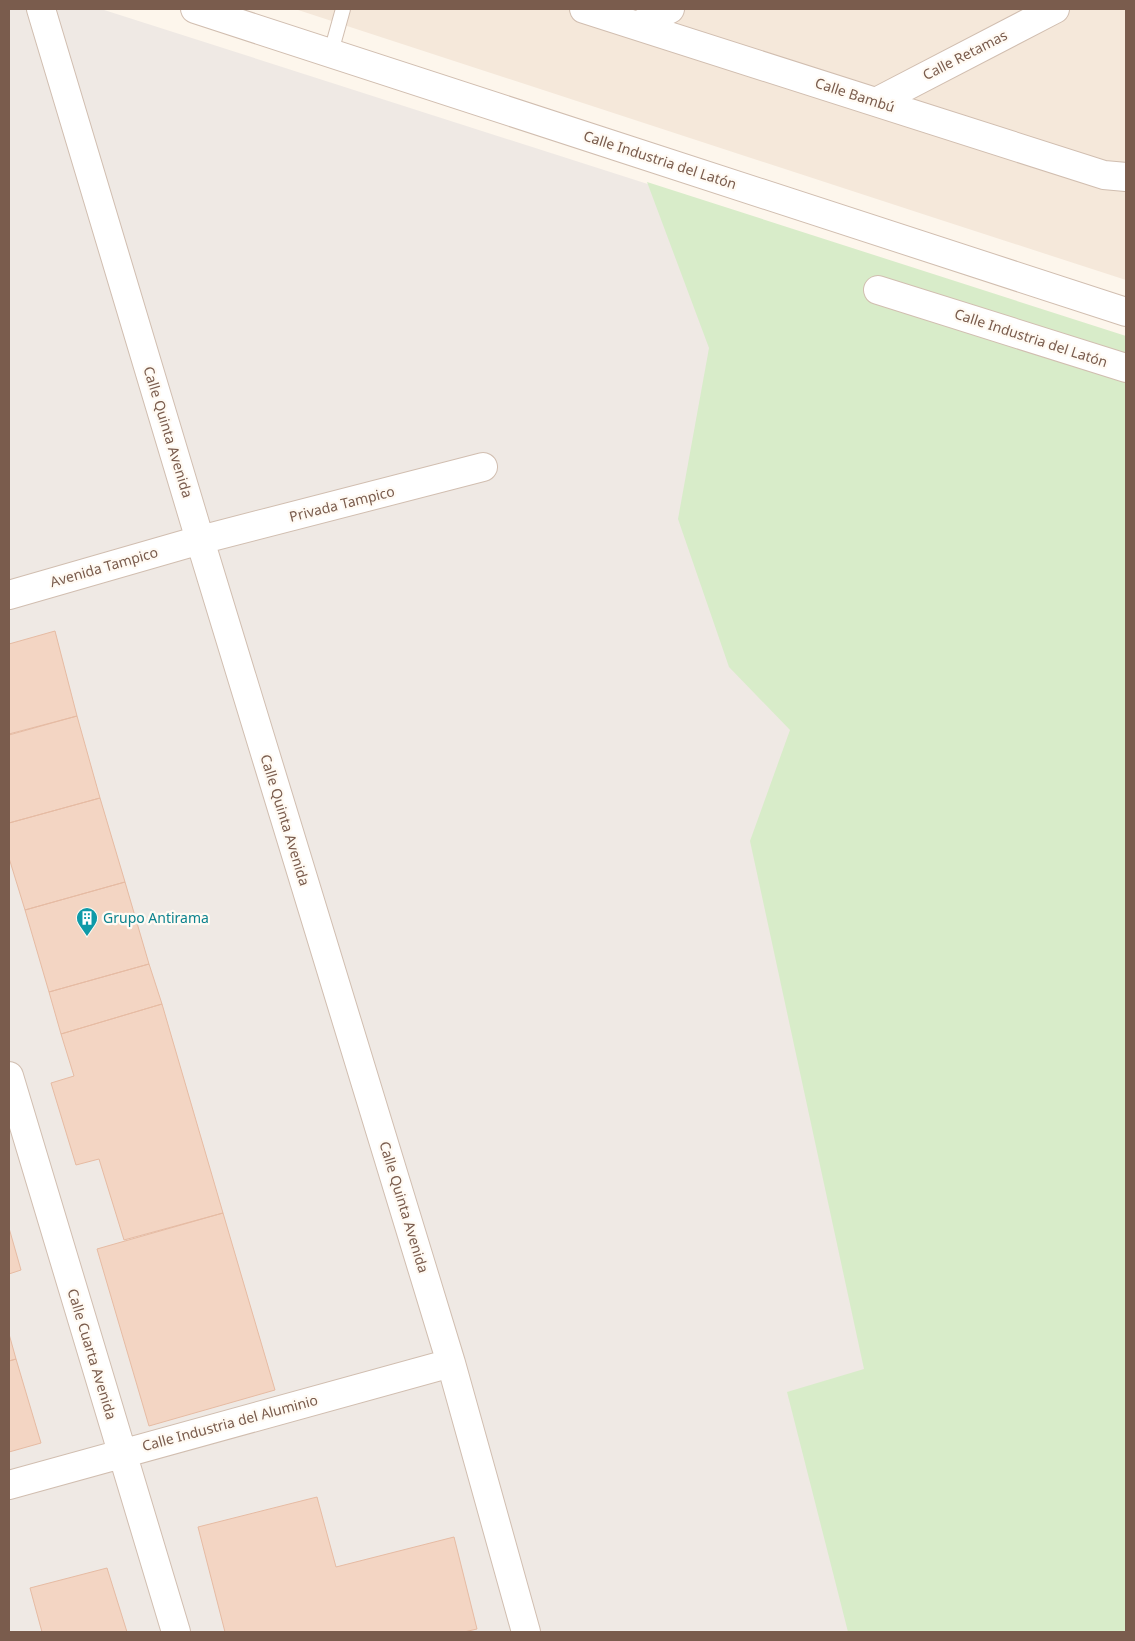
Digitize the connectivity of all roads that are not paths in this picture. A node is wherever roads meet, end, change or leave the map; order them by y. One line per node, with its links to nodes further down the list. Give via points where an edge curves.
1 (41, 9): 15 (street, Calle Quinta Avenida)
2 (195, 9): 8 (street, Calle Industria del Latón)
3 (343, 9): 8 (lane)
4 (584, 9): 7 (street, Calle Bambú)
5 (670, 9): 7 (street)
6 (1054, 9): 9 (street, Calle Retamas)
7 (637, 26): 9 (street, Calle Bambú)
8 (331, 52): 12 (street, Calle Industria del Latón)
9 (876, 102): 10 (street, Calle Bambú, via 1104,175)
10 (1126, 177)
11 (878, 290): 13 (street, Calle Industria del Latón)
12 (1126, 312)
13 (1126, 368)
14 (483, 467): 15 (street, Privada Tampico)
15 (200, 540): 16 (street, Avenida Tampico); 18 (street, Calle Quinta Avenida)
16 (9, 595)
17 (9, 1076): 19 (street, Calle Cuarta Avenida)
18 (451, 1363): 19 (street, Calle Industria del Aluminio); 22 (street, Calle Quinta Avenida)
19 (122, 1453): 20 (street, Calle Industria del Aluminio); 21 (street, Calle Cuarta Avenida)
20 (9, 1485)
21 (176, 1632)
22 (526, 1632)

